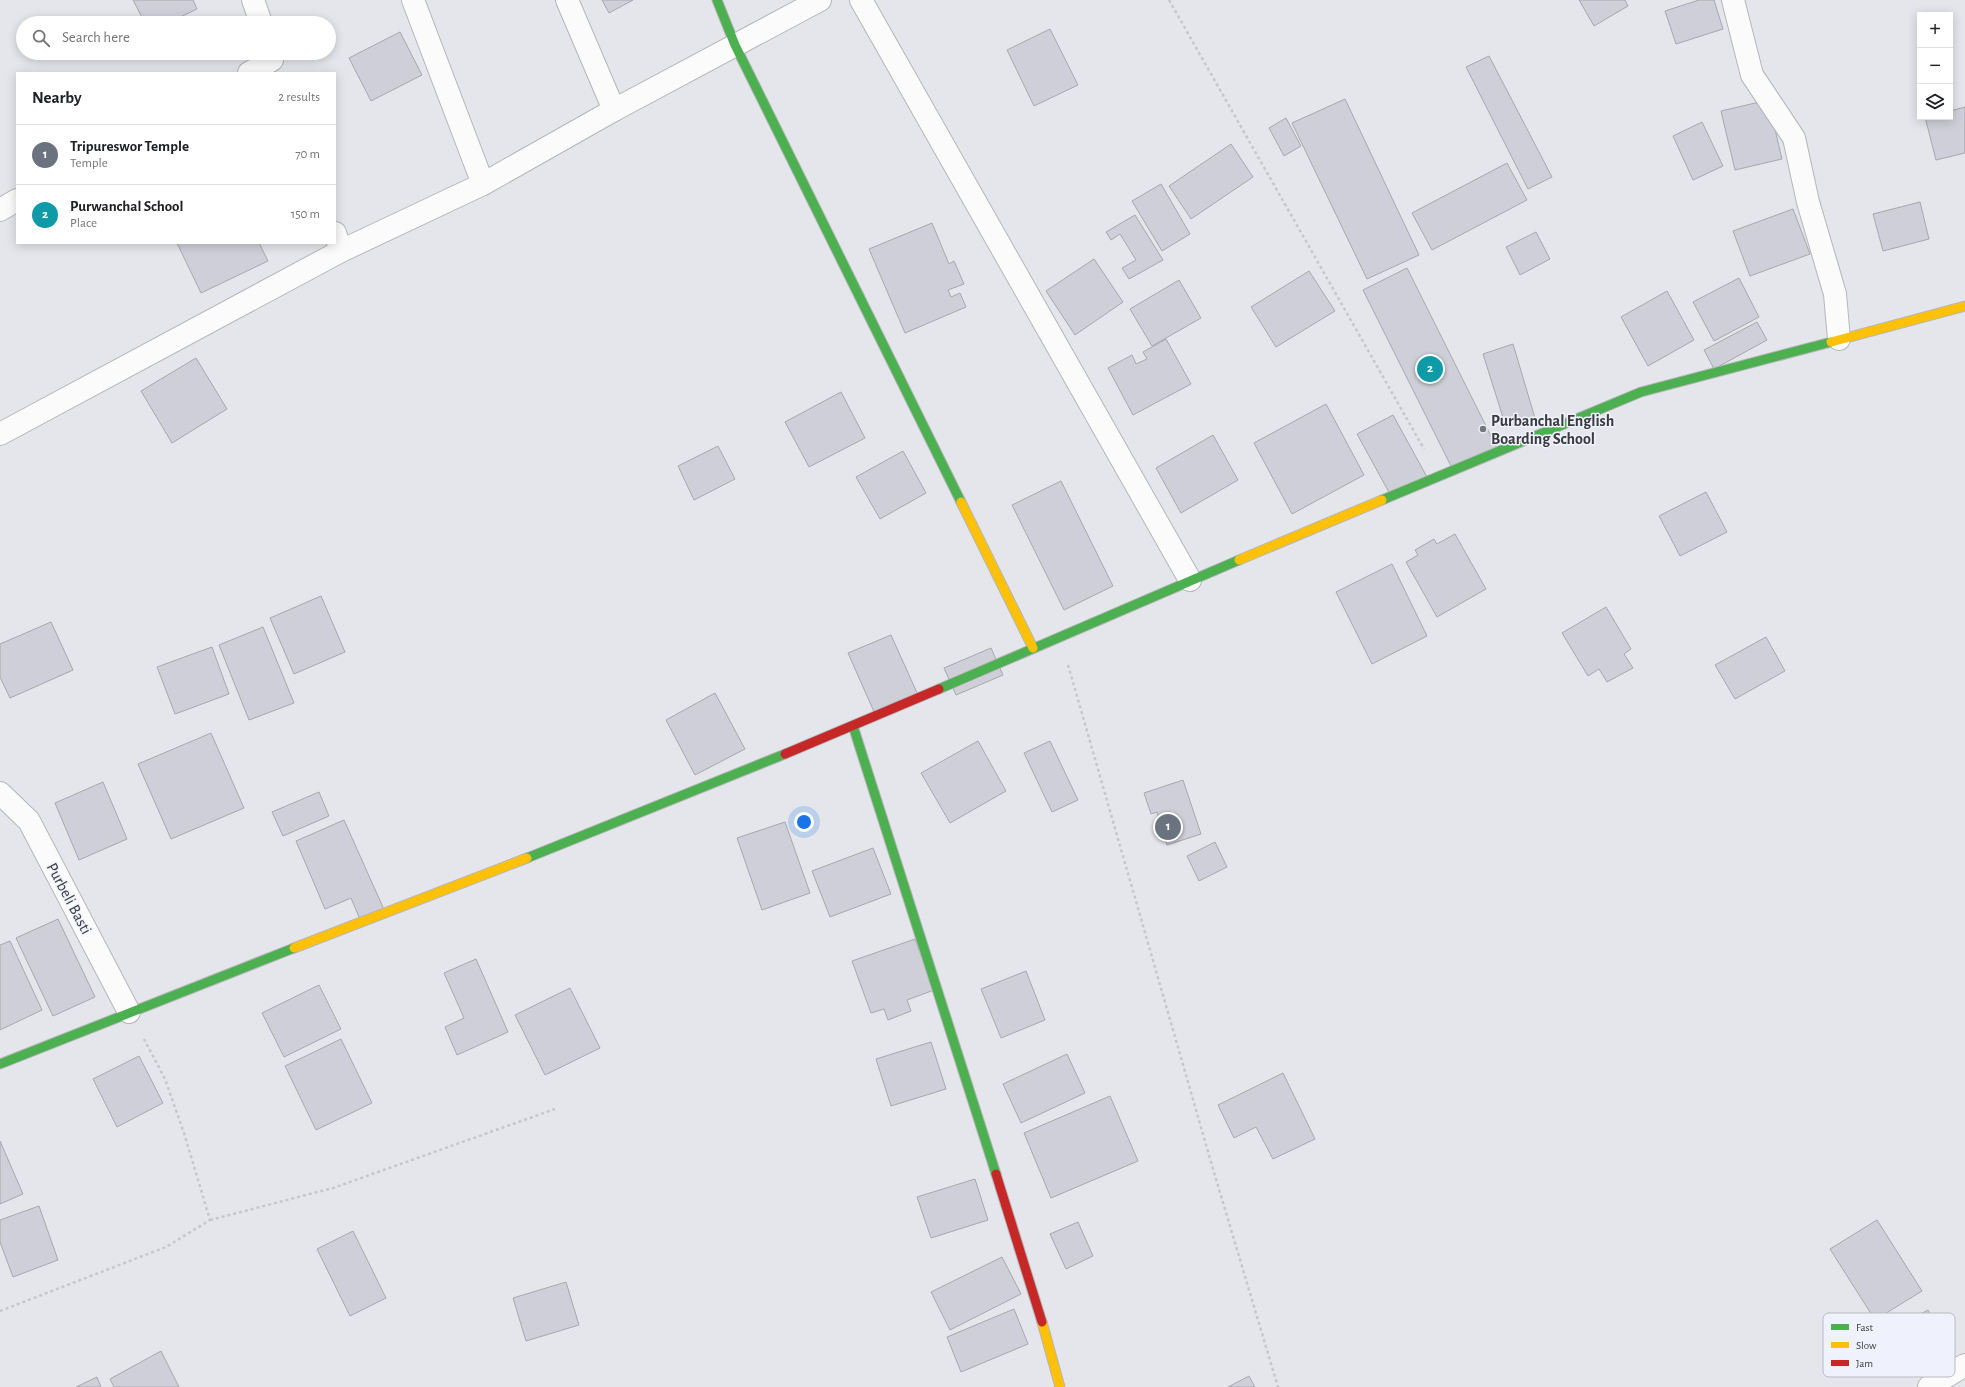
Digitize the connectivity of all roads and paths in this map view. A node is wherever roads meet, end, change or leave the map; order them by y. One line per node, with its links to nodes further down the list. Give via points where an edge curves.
1 (253, 0): 9 (street)
2 (413, 0): 14 (street)
3 (567, 0): 13 (street)
4 (717, 0): 10 (street)
5 (820, 0): 10 (street)
6 (861, 0): 23 (street)
7 (1169, 0): 22 (path)
8 (1733, 0): 20 (street, via 1752,75 1794,138 1808,202 1835,294)
9 (259, 16)
10 (735, 45): 13 (street); 25 (street)
11 (273, 62): 12 (street)
12 (251, 72)
13 (614, 110): 14 (street)
14 (483, 184): 17 (street)
15 (16, 201): 16 (street)
16 (0, 210)
17 (338, 242)
18 (334, 244): 21 (street)
19 (1965, 306): 20 (street)
20 (1839, 339): 22 (street, via 1641,392)
21 (0, 434)
22 (1439, 476): 23 (street)
23 (1190, 580): 24 (street)
24 (1060, 636): 25 (street); 37 (path)
25 (1033, 648): 26 (street)
26 (853, 726): 28 (street, via 490,873); 36 (street, via 1027,1270)
27 (0, 793): 28 (street, Purbeli Basti, via 29,821)
28 (129, 1012): 29 (street); 31 (path, via 165,1079)
29 (0, 1064)
30 (555, 1109): 31 (path, via 333,1188)
31 (210, 1220): 32 (path, via 166,1247)
32 (0, 1311)
33 (1965, 1365): 34 (street)
34 (1955, 1371)
35 (1945, 1377): 38 (street)
36 (1060, 1387)
37 (1278, 1387)
38 (1929, 1387)

